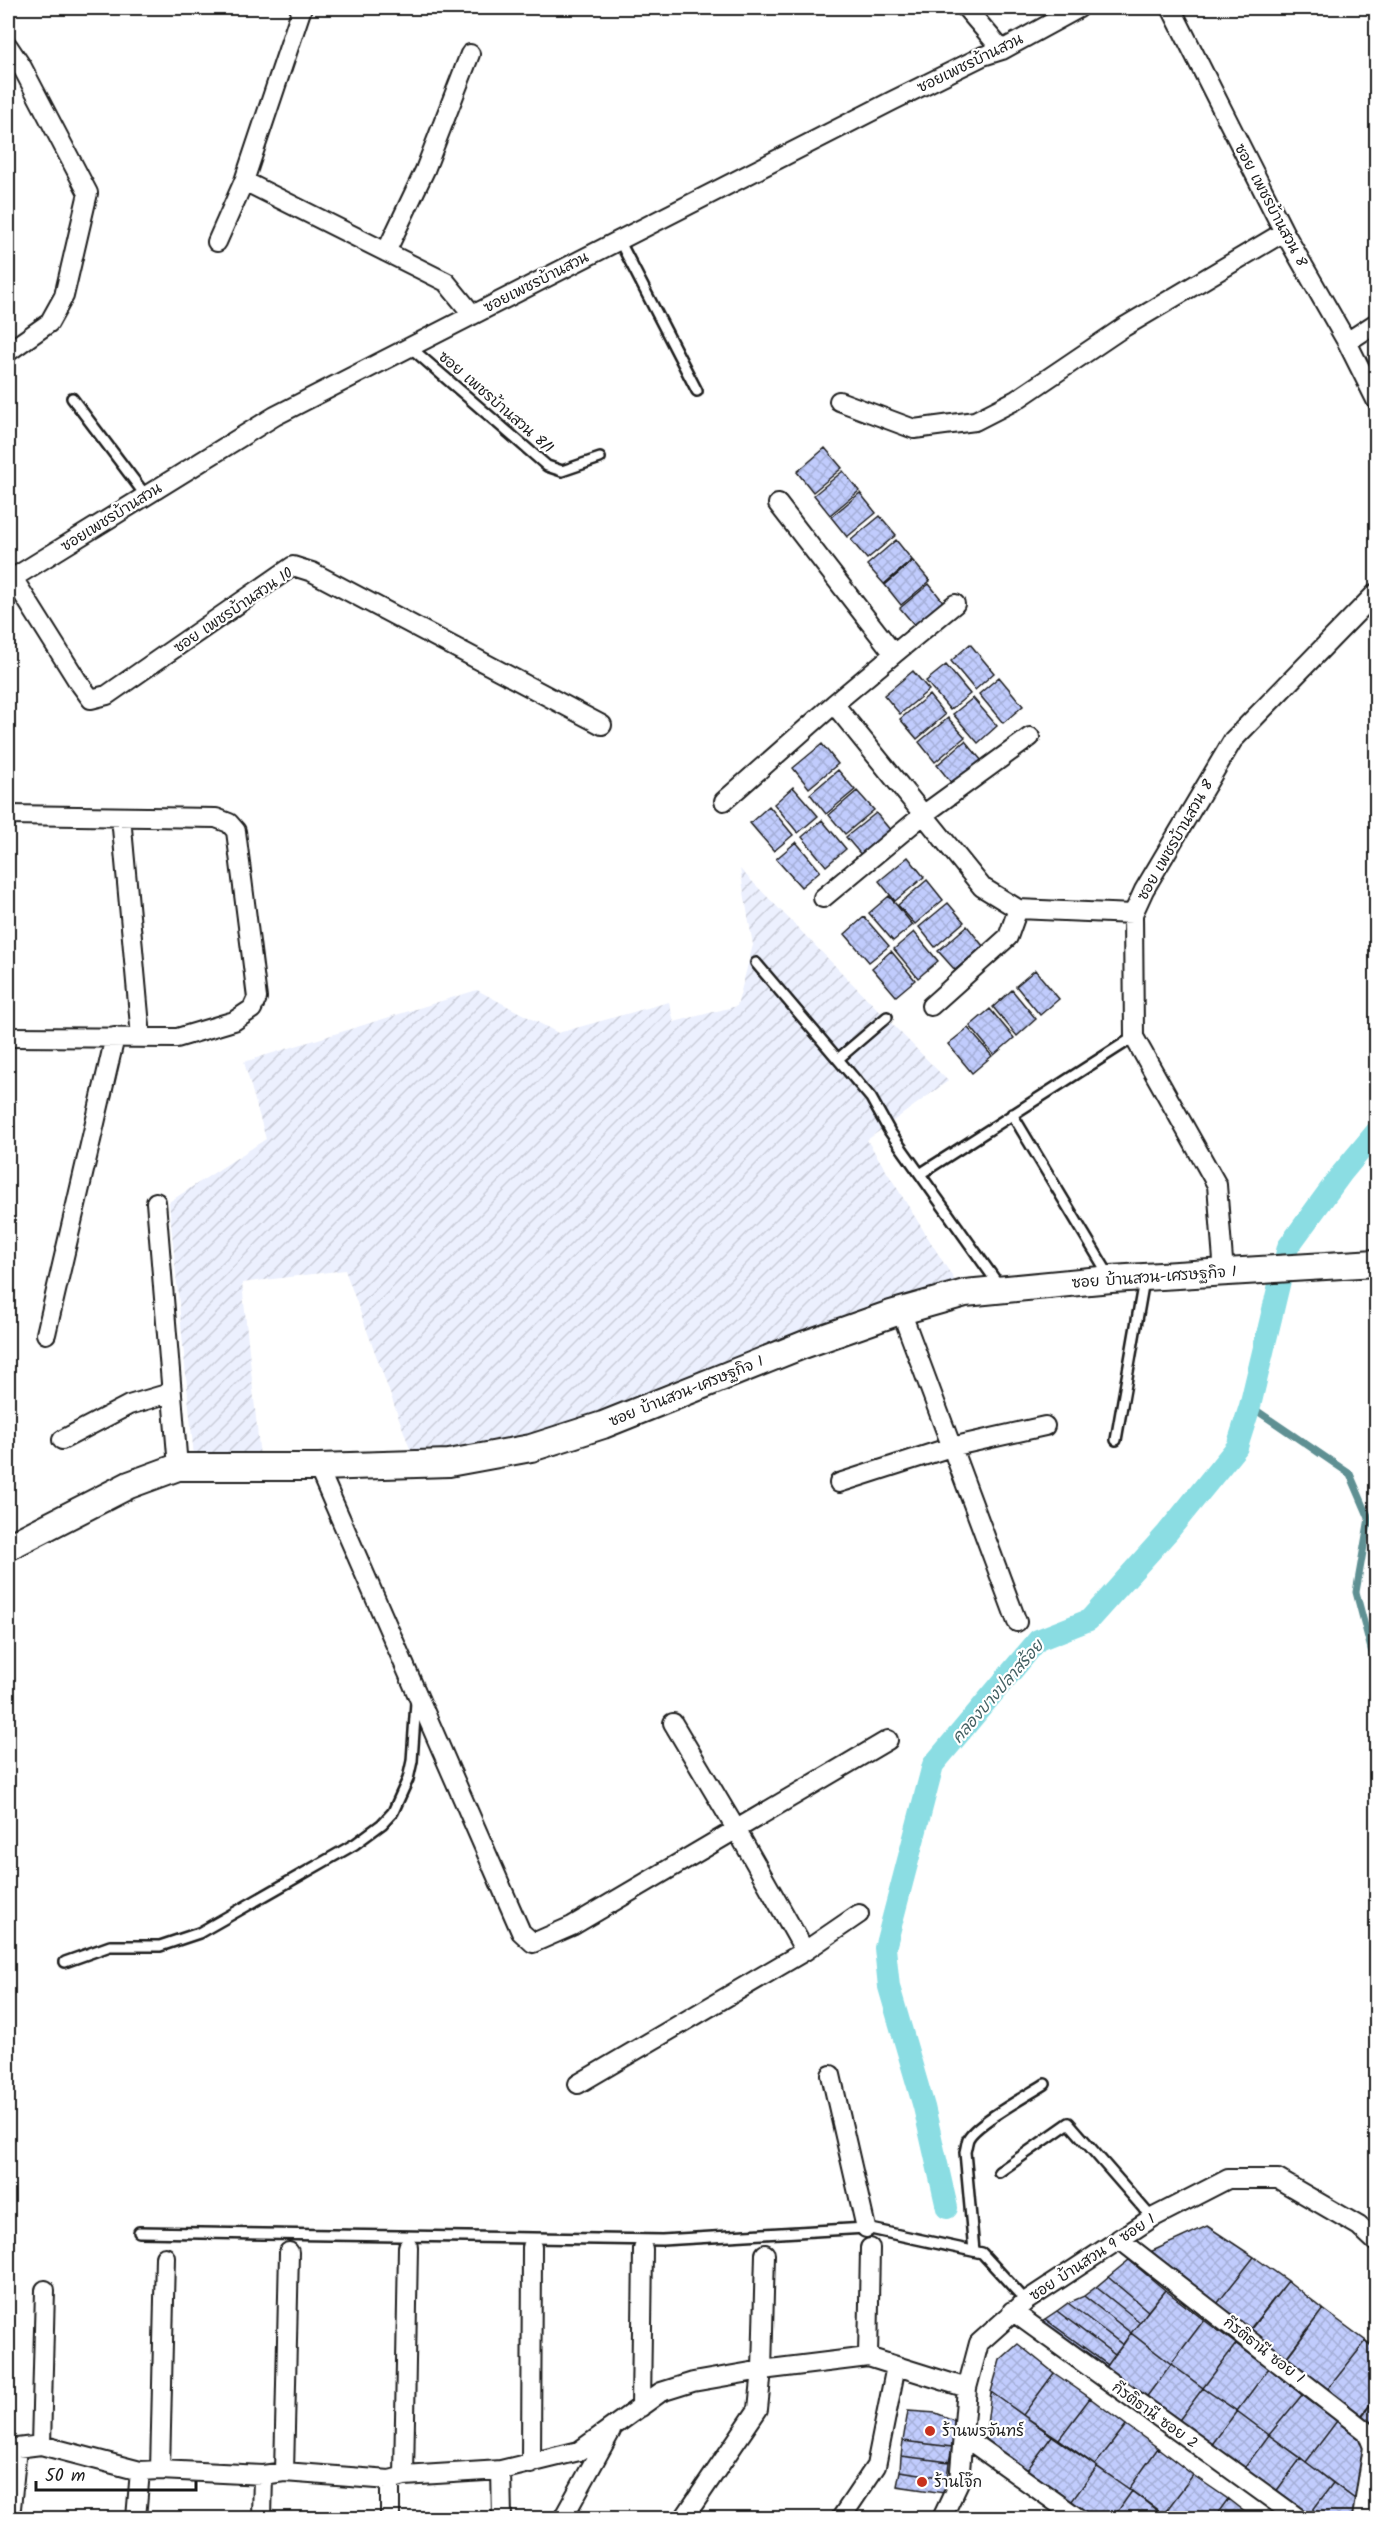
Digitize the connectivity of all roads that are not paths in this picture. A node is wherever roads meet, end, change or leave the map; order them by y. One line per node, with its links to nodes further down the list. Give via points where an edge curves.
1 (302, 8): 8 (street)
2 (966, 8): 6 (street)
3 (1079, 8): 6 (street, ซอยเพชรบ้านสวน)
4 (1171, 8): 9 (street, ซอย เพชรบ้านสวน 8)
5 (8, 46): 15 (street, via 88,193 64,296 49,323)
6 (1002, 50): 10 (street, ซอยเพชรบ้านสวน, via 982,56)
7 (470, 54): 12 (street, via 425,170)
8 (244, 181): 11 (street); 12 (street)
9 (1284, 232): 16 (street, ซอย เพชรบ้านสวน 8); 21 (street, via 1124,327 1016,400 975,421 914,429)
10 (620, 240): 13 (street, ซอยเพชรบ้านสวน); 18 (lane)
11 (217, 242)
12 (387, 252): 13 (street, via 446,282)
13 (473, 315): 17 (street, ซอยเพชรบ้านสวน)
14 (1377, 323): 16 (street)
15 (11, 342)
16 (1347, 342): 20 (street, ซอย เพชรบ้านสวน 8)
17 (410, 347): 22 (lane, ซอย เพชรบ้านสวน 8/1, via 547,466 562,471); 23 (street, ซอยเพชรบ้านสวน, via 275,416)
18 (697, 391)
19 (72, 398): 23 (lane)
20 (1377, 400)
21 (839, 401)
22 (600, 458)
23 (146, 496): 25 (street, ซอยเพชรบ้านสวน)
24 (778, 504): 28 (street)
25 (10, 579): 30 (street, ซอย เพชรบ้านสวน 10, via 91,699 107,695 293,566 312,572)
26 (1377, 593): 38 (street, ซอย เพชรบ้านสวน 8, via 1233,740)
27 (955, 604): 28 (street)
28 (894, 654): 29 (street)
29 (834, 704): 32 (street); 34 (street)
30 (602, 725)
31 (1030, 737): 34 (street)
32 (724, 801)
33 (8, 815): 35 (street)
34 (923, 815): 36 (street); 37 (street, via 982,887)
35 (121, 817): 44 (street); 44 (street, via 216,818 236,831 256,998 252,1009 234,1021 177,1038)
36 (823, 898)
37 (1018, 909): 38 (street); 40 (street, via 1008,937)
38 (1133, 914): 45 (street, ซอย เพชรบ้านสวน 8)
39 (756, 963): 46 (lane)
40 (931, 1006)
41 (887, 1017): 46 (lane)
42 (8, 1037): 43 (street)
43 (115, 1037): 44 (street); 56 (street)
44 (141, 1037)
45 (1134, 1037): 47 (lane); 51 (street, ซอย เพชรบ้านสวน 8, via 1217,1185)
46 (838, 1059): 48 (lane, via 871,1098)
47 (1012, 1114): 48 (lane); 53 (lane)
48 (920, 1174): 54 (lane)
49 (156, 1202): 57 (street)
50 (1377, 1263): 51 (street, ซอย บ้านสวน-เศรษฐกิจ 1)
51 (1224, 1272): 52 (street, ซอย บ้านสวน-เศรษฐกิจ 1)
52 (1145, 1277): 53 (street, ซอย บ้านสวน-เศรษฐกิจ 1); 60 (lane)
53 (1111, 1279): 54 (street, ซอย บ้านสวน-เศรษฐกิจ 1)
54 (1002, 1290): 55 (street, ซอย บ้านสวน-เศรษฐกิจ 1, via 965,1293)
55 (901, 1311): 61 (street); 63 (street, ซอย บ้านสวน-เศรษฐกิจ 1, via 803,1345 603,1425 531,1448 449,1463)
56 (46, 1334)
57 (170, 1393): 59 (street, via 129,1406); 62 (street)
58 (1045, 1426): 61 (street)
59 (62, 1440)
60 (1116, 1440)
61 (951, 1447): 64 (street); 66 (street)
62 (178, 1467): 63 (street, ซอย บ้านสวน-เศรษฐกิจ 1); 65 (street, ซอย บ้านสวน-เศรษฐกิจ 1, via 129,1485)
63 (318, 1467): 67 (street)
64 (839, 1483)
65 (8, 1547)
66 (1017, 1622)
67 (416, 1691): 70 (street, via 521,1932 533,1943 572,1926); 73 (lane, via 408,1779 393,1812 382,1824 355,1844 199,1933 160,1946 110,1946)
68 (673, 1723): 70 (street)
69 (888, 1740): 70 (street)
70 (736, 1829): 72 (street)
71 (859, 1914): 72 (street)
72 (805, 1951): 75 (street)
73 (65, 1962)
74 (831, 2075): 79 (street)
75 (578, 2084)
76 (1045, 2084): 87 (lane, via 969,2138 965,2152)
77 (999, 2172): 78 (lane, via 1069,2122)
78 (1152, 2218): 81 (street); 82 (street, ซอย บ้านสวน 9 ซอย 1, via 1228,2179 1278,2179 1359,2226)
79 (866, 2228): 80 (lane, via 662,2240); 87 (lane)
80 (139, 2232)
81 (1119, 2239): 92 (street, ซอย บ้านสวน 9 ซอย 1); 119 (street, กีรติธานี ซอย 1, via 1367,2432 1373,2447)
82 (1377, 2242)
83 (408, 2247): 107 (street)
84 (532, 2247): 101 (street)
85 (643, 2248): 97 (street)
86 (870, 2248): 93 (street)
87 (974, 2251): 92 (lane, via 982,2253)
88 (289, 2252): 105 (street)
89 (765, 2254): 95 (street)
90 (165, 2257): 102 (street)
91 (45, 2290): 100 (street)
92 (1019, 2306): 96 (street, ซอย บ้านสวน 9 ซอย 1, via 979,2343); 118 (street, กีรติธานี ซอย 2)
93 (868, 2357): 94 (street); 95 (street)
94 (897, 2366): 96 (street); 115 (street, via 876,2466)
95 (762, 2370): 97 (street, via 693,2382 661,2392); 114 (street, via 758,2409)
96 (967, 2388): 99 (street, ซอย บ้านสวน 9 ซอย 1)
97 (640, 2407): 98 (street)
98 (614, 2427): 101 (street, via 579,2451); 113 (street)
99 (963, 2436): 116 (street, ซอย บ้านสวน 9 ซอย 1, via 959,2482); 117 (street)
100 (41, 2445): 104 (street); 108 (street, via 16,2448)
101 (531, 2464): 103 (street)
102 (160, 2470): 104 (street); 106 (street)
103 (501, 2470): 107 (street); 112 (street)
104 (140, 2471): 109 (street)
105 (284, 2472): 106 (street); 107 (street)
106 (263, 2475): 110 (street)
107 (397, 2478): 111 (street)
108 (10, 2518)
109 (136, 2518)
110 (262, 2518)
111 (390, 2518)
112 (502, 2518)
113 (563, 2518)
114 (684, 2518)
115 (840, 2518)
116 (942, 2518)
117 (1078, 2518)
118 (1298, 2518)
119 (1362, 2518)

